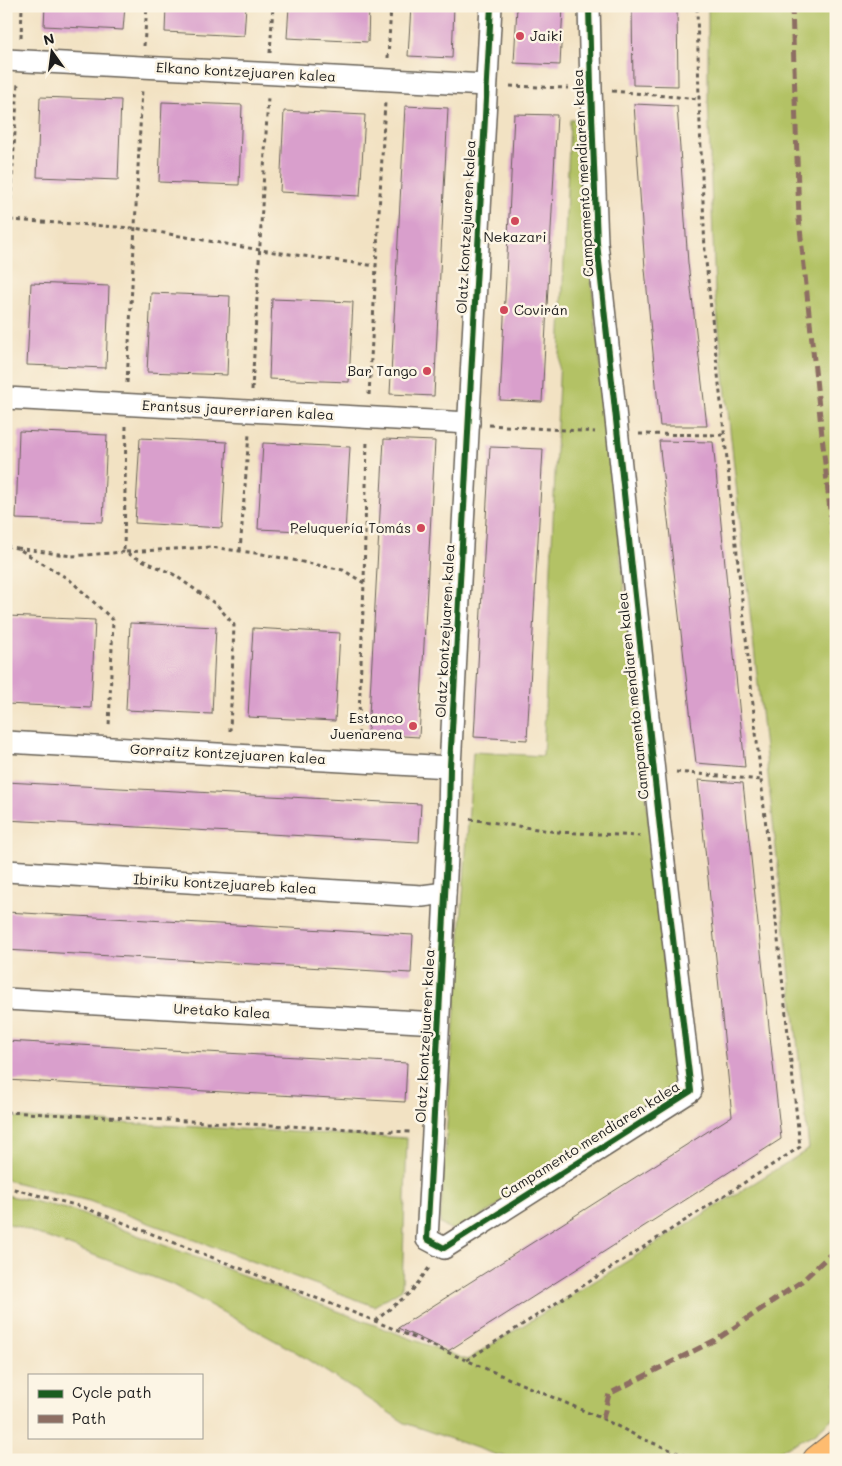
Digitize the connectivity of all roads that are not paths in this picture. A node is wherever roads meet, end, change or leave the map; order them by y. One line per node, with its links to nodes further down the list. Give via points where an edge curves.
1 (491, 6): 4 (street, Olatz kontzejuaren kalea)
2 (589, 6): 13 (street, Campamento mendiaren kalea, via 597,243 691,1091)
3 (13, 60): 4 (street, Elkano kontzejuaren kalea)
4 (486, 85): 6 (street, Olatz kontzejuaren kalea)
5 (6, 398): 6 (street, Erantsus jaurerriaren kalea)
6 (469, 423): 8 (street, Olatz kontzejuaren kalea)
7 (6, 742): 8 (street, Gorraitz kontzejuaren kalea)
8 (450, 767): 10 (street, Olatz kontzejuaren kalea)
9 (6, 871): 10 (street, Ibiriku kontzejuareb kalea, via 422,896)
10 (445, 893): 12 (street, Olatz kontzejuaren kalea)
11 (6, 999): 12 (street, Uretako kalea)
12 (438, 1023): 13 (street, Olatz kontzejuaren kalea, via 427,1239)
13 (444, 1248)
14 (836, 1445): 15 (highway)
15 (816, 1460)

